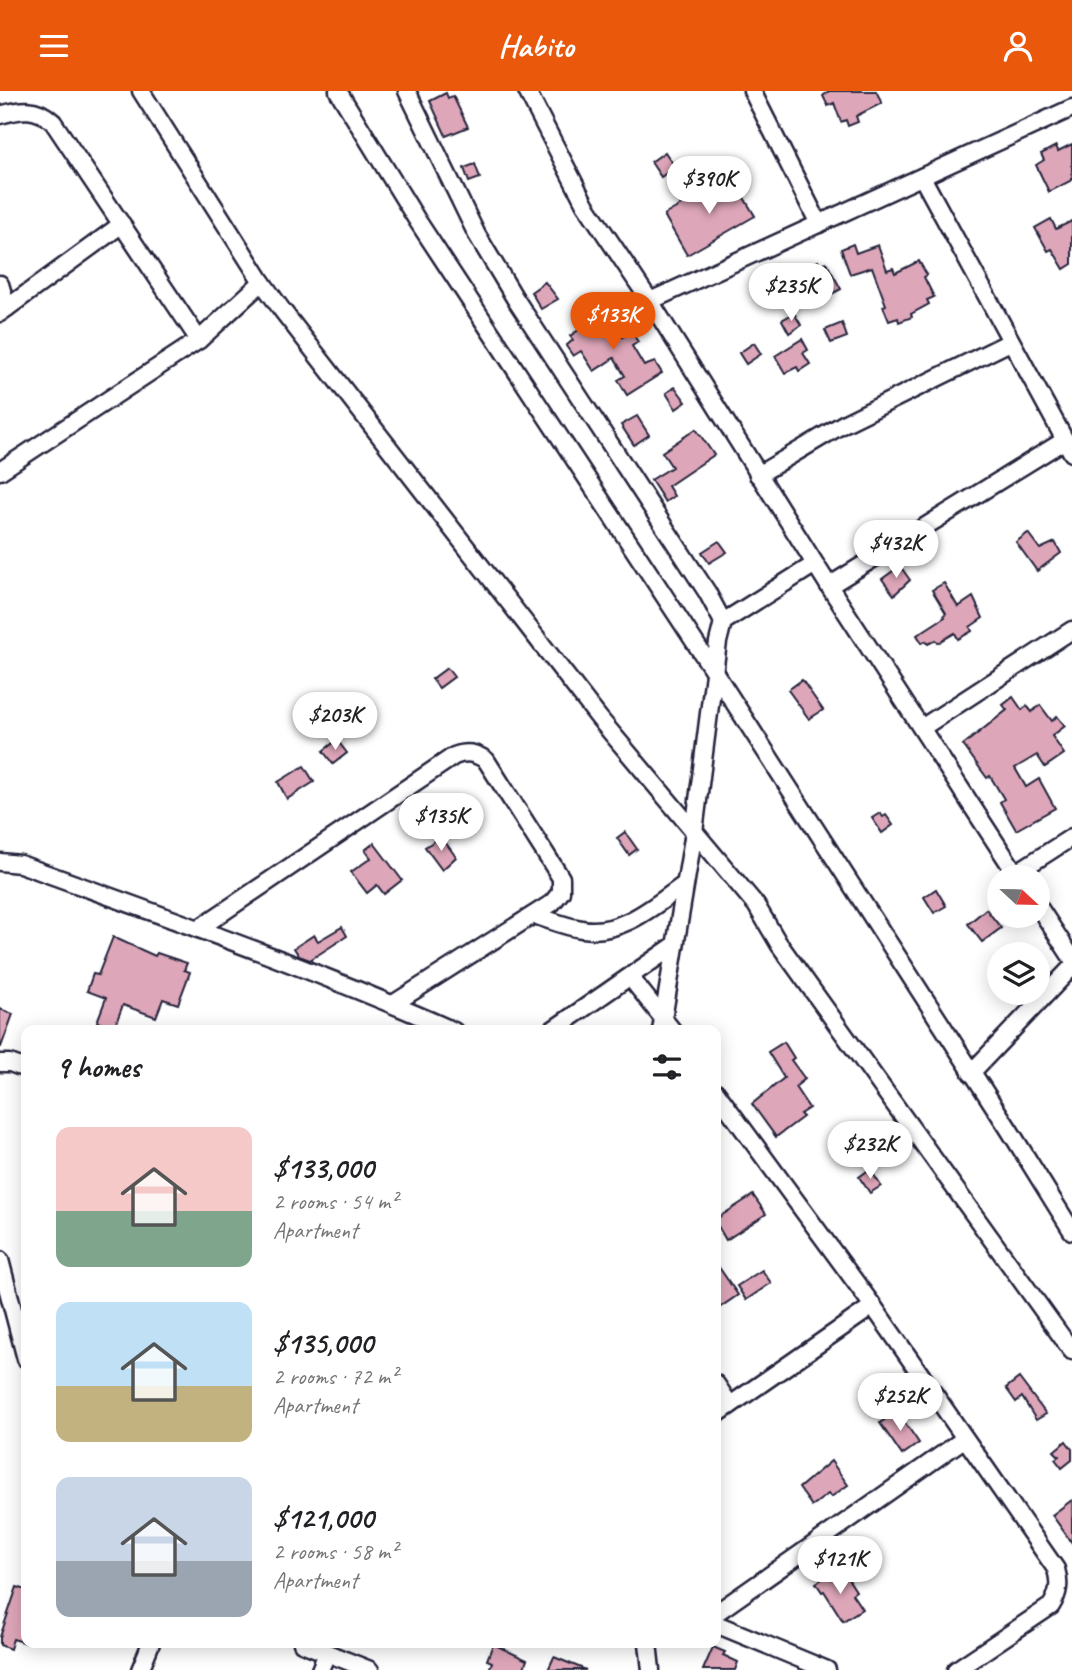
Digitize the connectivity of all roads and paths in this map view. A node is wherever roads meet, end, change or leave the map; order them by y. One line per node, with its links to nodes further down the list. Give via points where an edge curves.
1 (142, 91): 11 (street)
2 (338, 91): 24 (street, via 417,220)
3 (407, 91): 22 (street, via 481,243)
4 (527, 91): 13 (street, via 585,204)
5 (752, 91): 10 (street)
6 (1072, 108): 8 (street)
7 (0, 115): 9 (street, via 28,109 53,122)
8 (922, 177): 10 (street); 16 (street)
9 (122, 224): 14 (street); 15 (street)
10 (819, 224): 13 (street)
11 (262, 282): 15 (street); 26 (street, via 599,718)
12 (0, 284): 14 (street)
13 (649, 301): 19 (street)
14 (3, 310)
15 (199, 340): 18 (street)
16 (1010, 342): 17 (street); 19 (street, via 845,423)
17 (1068, 446): 21 (street)
18 (0, 471)
19 (758, 475): 20 (street)
20 (815, 564): 21 (street); 22 (street)
21 (829, 586): 25 (street)
22 (723, 622): 24 (street)
23 (1072, 630): 25 (street)
24 (715, 673): 26 (street); 45 (street)
25 (923, 727): 29 (street)
26 (694, 832): 31 (street); 51 (street, via 755,905)
27 (1072, 837): 30 (street)
28 (0, 862): 34 (street, via 20,865)
29 (1011, 865)
30 (1031, 865)
31 (685, 884): 32 (street, via 628,922 610,928 581,929); 35 (street)
32 (534, 915): 34 (street, via 558,898 561,878 486,760 463,753); 39 (street)
33 (1050, 924): 36 (street)
34 (198, 929): 39 (street)
35 (675, 945): 38 (street); 40 (street)
36 (1072, 958)
37 (1072, 967): 45 (street)
38 (630, 977): 40 (street); 42 (street)
39 (393, 1004): 41 (street)
40 (662, 1024)
41 (440, 1025)
42 (560, 1025)
43 (0, 1063): 44 (street)
44 (21, 1067)
45 (971, 1073): 47 (street)
46 (721, 1099): 49 (street)
47 (1072, 1231)
48 (0, 1260): 50 (street)
49 (873, 1306): 53 (street); 55 (street)
50 (21, 1340)
51 (1072, 1351)
52 (721, 1392): 53 (street)
53 (730, 1405): 54 (street)
54 (721, 1411)
55 (964, 1439): 56 (street); 67 (street, via 1056,1569 1059,1586 1051,1606)
56 (721, 1609)
57 (721, 1626): 66 (street)
58 (149, 1648): 62 (street)
59 (314, 1648): 61 (street)
60 (649, 1648): 65 (street)
61 (327, 1653): 63 (street); 64 (street)
62 (140, 1670)
63 (320, 1670)
64 (370, 1670)
65 (651, 1670)
66 (827, 1670)
67 (956, 1670)

